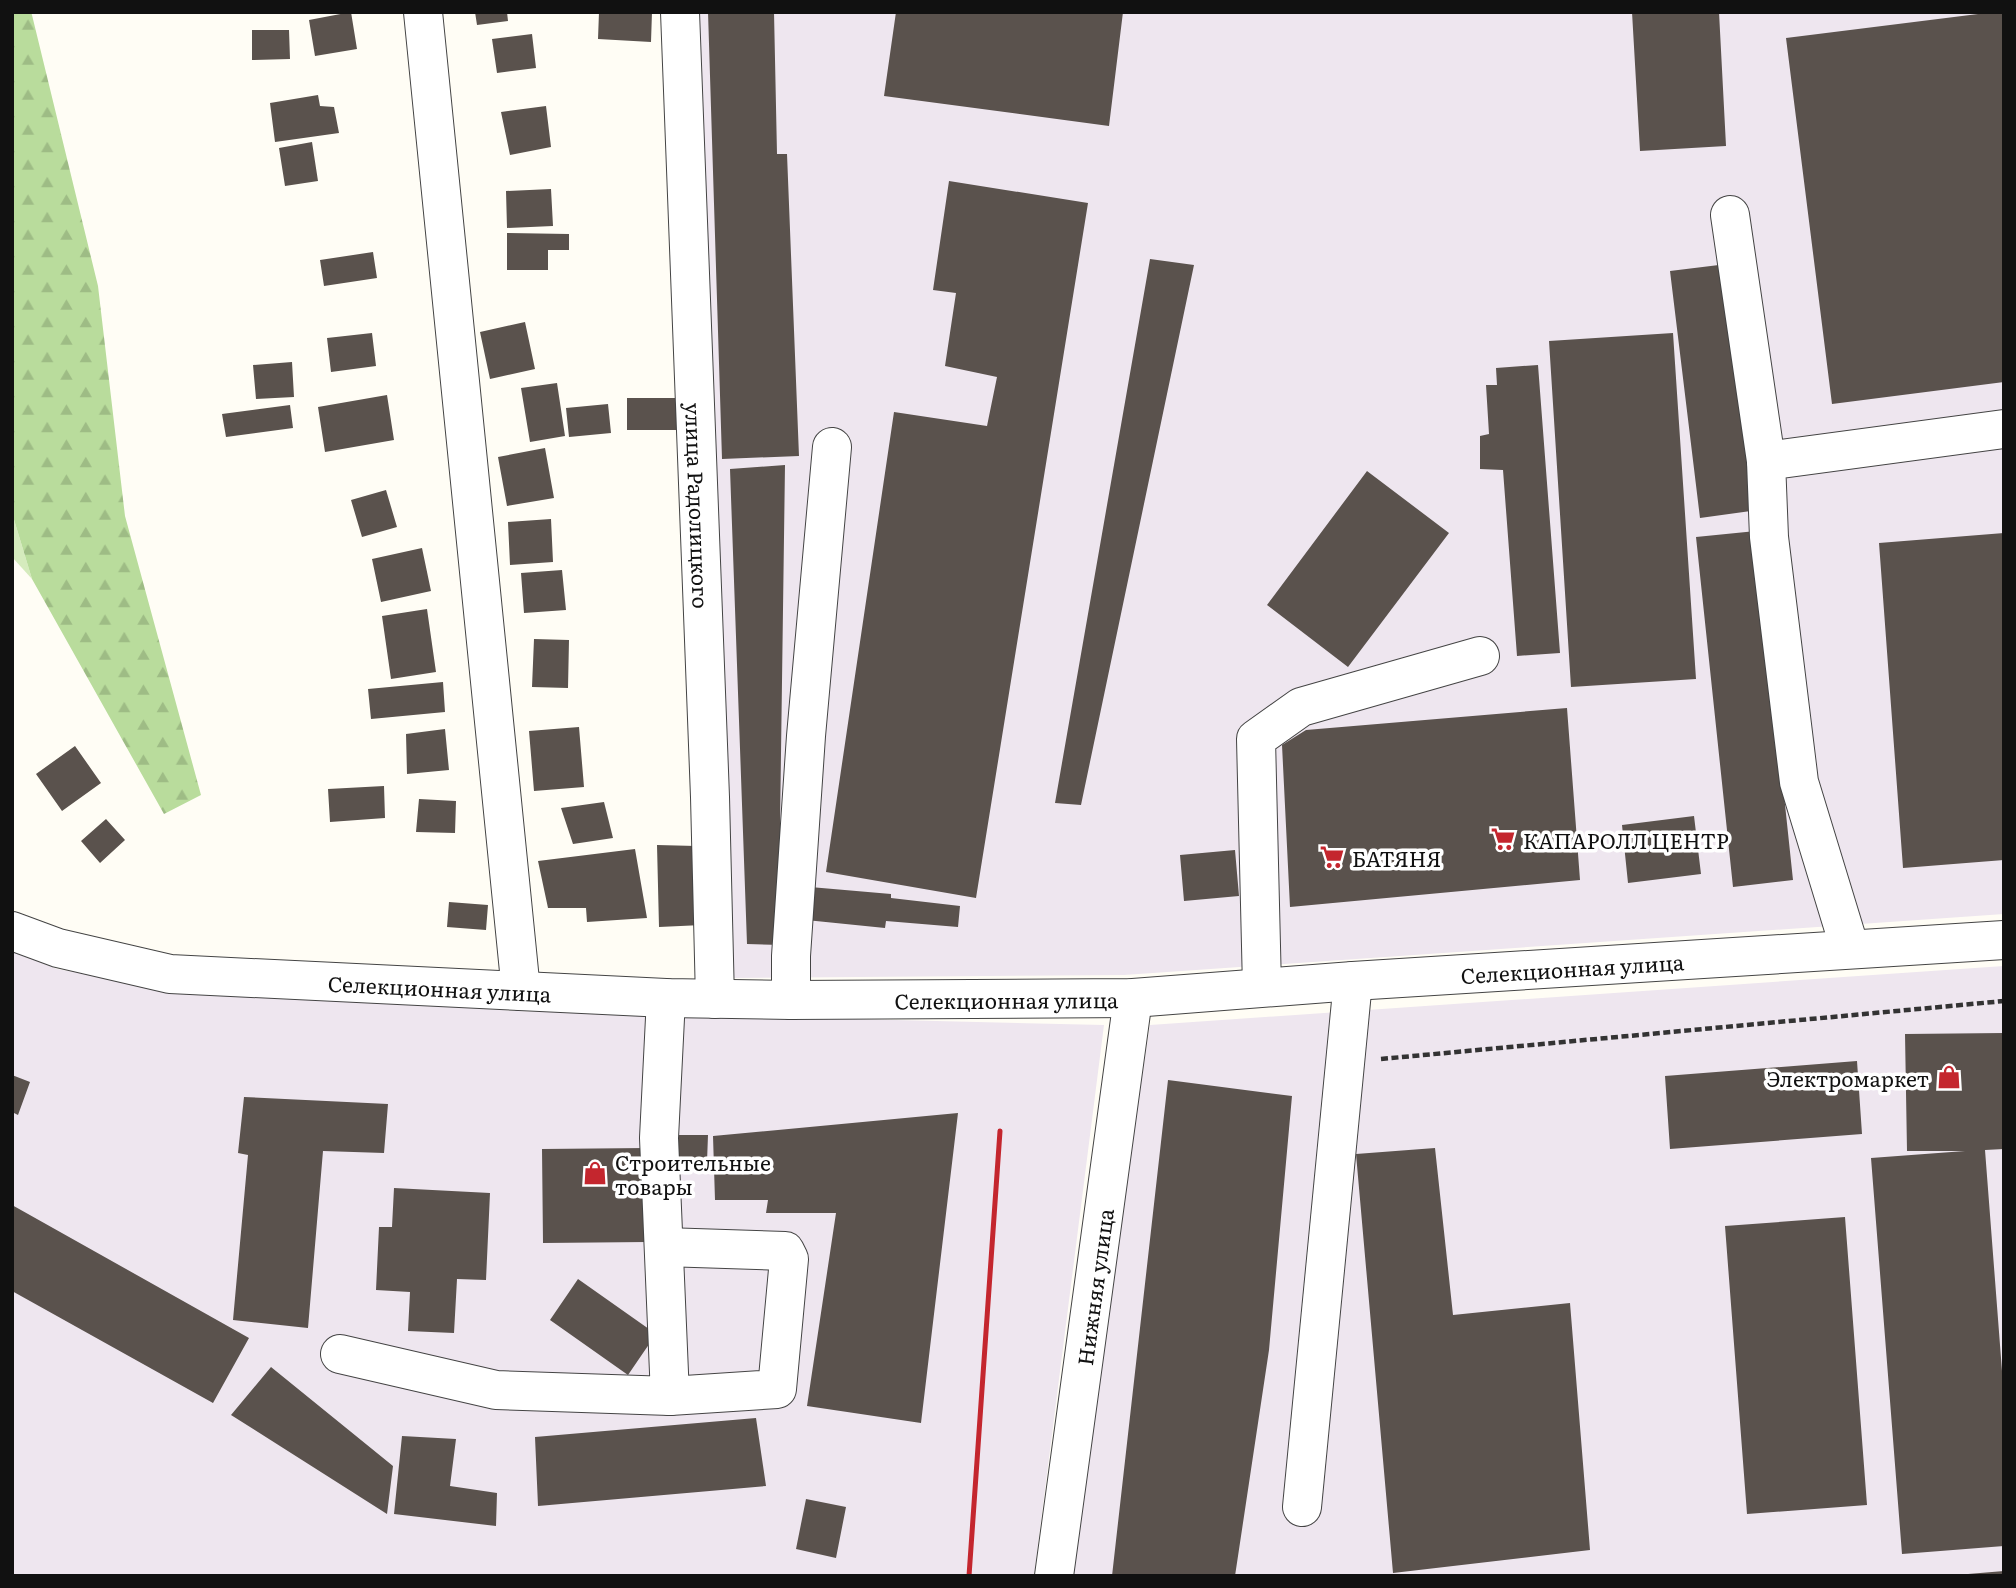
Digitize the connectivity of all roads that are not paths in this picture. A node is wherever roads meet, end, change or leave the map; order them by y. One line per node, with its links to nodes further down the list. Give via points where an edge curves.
1 (423, 12): 13 (street)
2 (680, 12): 16 (street, улица Радолицкого)
3 (1730, 215): 6 (street)
4 (2004, 429): 6 (street)
5 (832, 447): 17 (street, via 805,750)
6 (1766, 461): 10 (street, via 1769,537 1799,782)
7 (1480, 656): 12 (street, via 1301,707 1256,739)
8 (12, 931): 13 (street, Селекционная улица, via 58,948 170,974)
9 (2004, 940): 10 (street, Селекционная улица)
10 (1850, 949): 11 (street, Селекционная улица)
11 (1353, 981): 12 (street, Селекционная улица); 21 (street)
12 (1262, 988): 15 (street, Селекционная улица)
13 (521, 991): 14 (street, Селекционная улица)
14 (666, 998): 16 (street, Селекционная улица); 18 (street, via 659,1138)
15 (1133, 998): 17 (street, Селекционная улица); 22 (street, Нижняя улица)
16 (715, 999): 17 (street, Селекционная улица)
17 (791, 1000)
18 (664, 1247): 20 (street); 20 (street, via 785,1251 789,1259 777,1389)
19 (340, 1354): 20 (street, via 496,1390)
20 (670, 1396)
21 (1301, 1507)
22 (1054, 1576)

